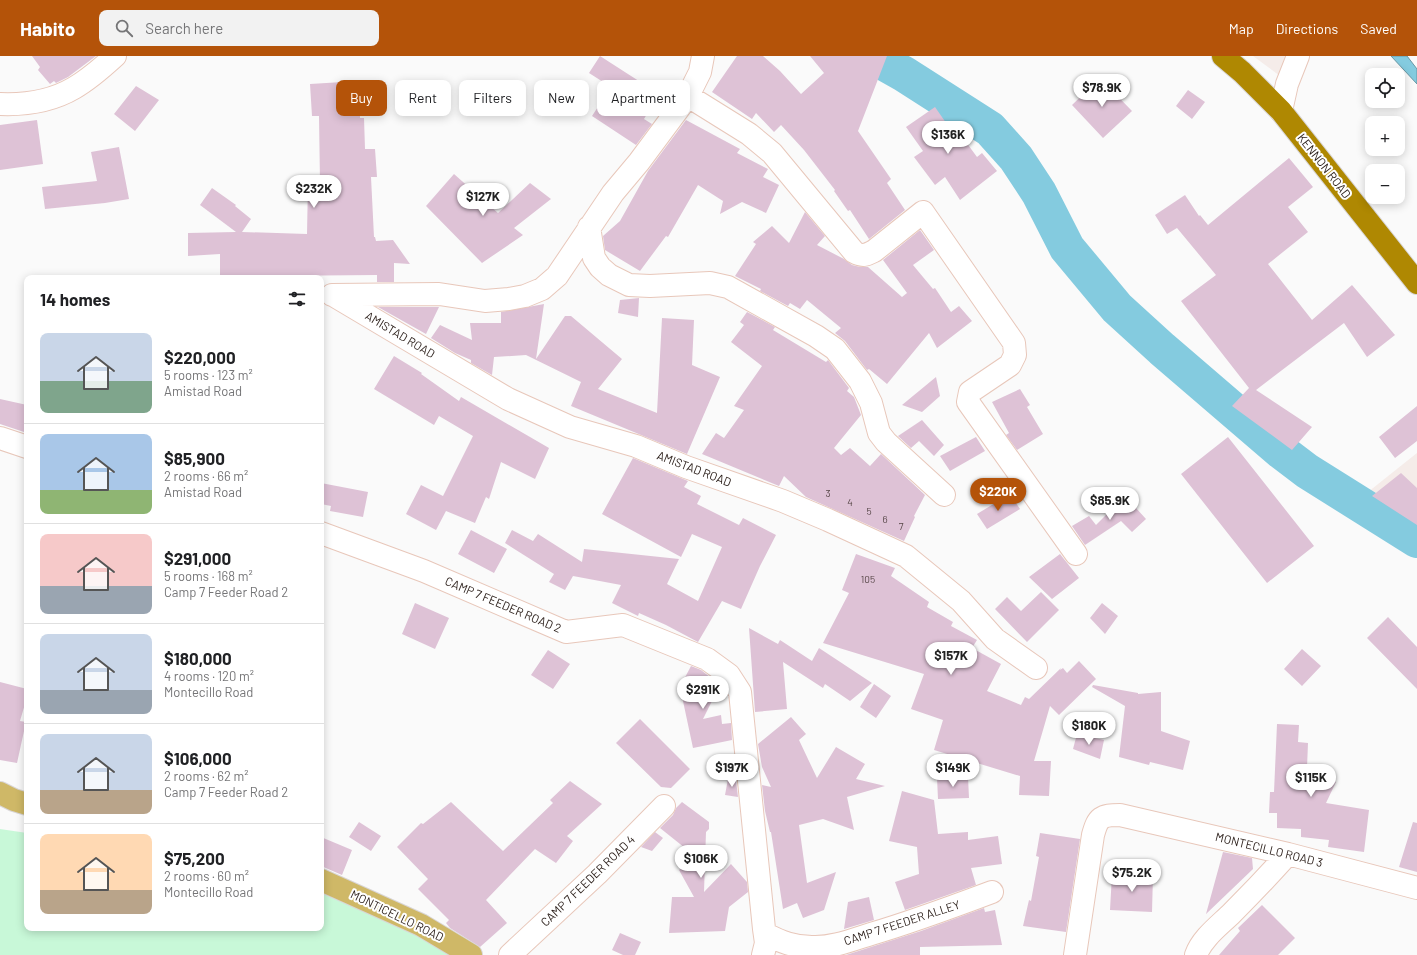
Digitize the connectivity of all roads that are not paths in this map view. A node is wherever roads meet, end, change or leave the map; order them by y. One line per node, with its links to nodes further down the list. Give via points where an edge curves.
1 (115, 56): 7 (street, via 75,88 52,98)
2 (703, 56): 5 (street, AMISTAD ROAD, via 700,72)
3 (1223, 56): 8 (highway, KENNON ROAD)
4 (1298, 56): 8 (street, via 1287,84)
5 (690, 92)
6 (690, 97): 17 (street, via 749,134 772,153 854,252 861,256 874,251 923,212 1014,343 1015,355 1010,365 970,392 968,402)
7 (0, 104)
8 (1281, 111): 11 (highway, KENNON ROAD)
9 (673, 116): 10 (street, AMISTAD ROAD, via 612,193)
10 (589, 227): 12 (street, AMISTAD ROAD, via 557,276 542,289 525,296 485,301 438,294); 15 (street, via 594,258 600,267 609,275 629,285 710,283 728,287 835,349 860,381 883,438)
11 (1417, 283)
12 (327, 296): 18 (street, AMISTAD ROAD, via 508,399 570,427 636,446 686,467 783,501 906,556 961,601 995,639)
13 (0, 438): 14 (street)
14 (24, 446)
15 (944, 495)
16 (324, 534): 26 (street, CAMP 7 FEEDER ROAD 2, via 424,571 566,632 623,625 707,659 729,674 740,692)
17 (1076, 554)
18 (1036, 668)
19 (0, 793): 20 (main road)
20 (24, 803)
21 (664, 806): 28 (street, CAMP 7 FEEDER ROAD 4, via 597,874)
22 (1288, 854): 24 (street, MONTECILLO ROAD 3); 30 (street, MONTECILLO ROAD 3, via 1120,815 1106,815 1096,825 1093,835); 31 (street, via 1209,936)
23 (324, 881): 27 (main road, MONTICELLO ROAD, via 421,925)
24 (1417, 888)
25 (992, 892): 26 (street, CAMP 7 FEEDER ALLEY, via 907,924 831,945 814,947 788,944)
26 (766, 934): 29 (street, CAMP 7 FEEDER ROAD 2)
27 (471, 955)
28 (510, 955)
29 (763, 955)
30 (1075, 955)
31 (1196, 955)

